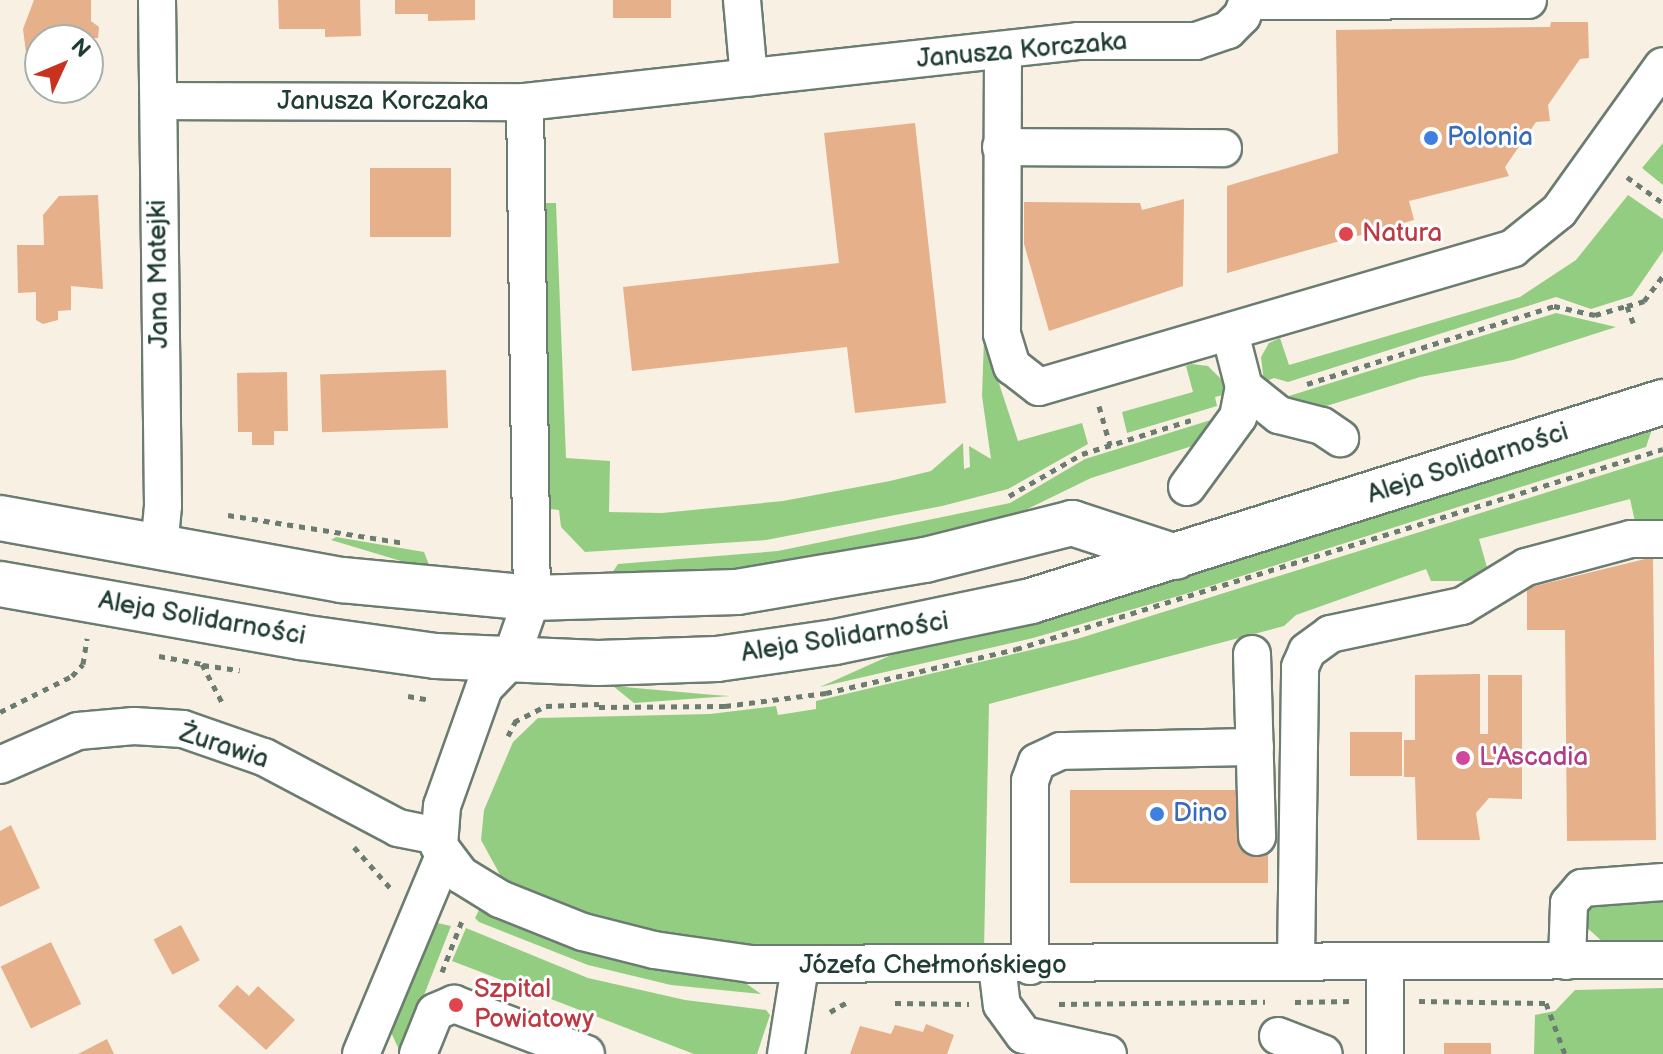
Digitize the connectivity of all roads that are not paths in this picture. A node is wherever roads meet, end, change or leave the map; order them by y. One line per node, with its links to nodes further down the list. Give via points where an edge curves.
1 (157, 0): 9 (street, Jana Matejki)
2 (742, 0): 8 (street)
3 (1248, 0): 5 (street, Janusza Korczaka); 6 (street, Janusza Korczaka, via 1238,22 1208,39 1078,41)
4 (1528, 0): 5 (street, Janusza Korczaka)
5 (1326, 2)
6 (1003, 50): 8 (street, Janusza Korczaka); 11 (street)
7 (1663, 66): 13 (street, via 1559,211 1533,237 1494,256)
8 (749, 78): 10 (street, Janusza Korczaka)
9 (159, 101): 10 (street, Janusza Korczaka); 20 (street, Jana Matejki)
10 (525, 102): 23 (street)
11 (1001, 147): 12 (street); 13 (street, via 1001,325 1019,376 1049,386)
12 (1223, 148)
13 (1230, 333): 14 (street)
14 (1244, 387): 16 (street, via 1279,415 1322,426); 17 (street, via 1236,425 1192,473)
15 (1663, 402): 21 (main road, Aleja Solidarności)
16 (1340, 438)
17 (1187, 487)
18 (0, 518): 20 (main road)
19 (1663, 539): 33 (street, via 1643,537 1537,564 1462,606 1330,634 1307,651 1300,667)
20 (159, 548): 23 (main road, via 342,580)
21 (1176, 557): 23 (main road, via 1072,523 935,558 737,592 622,600); 25 (main road, Aleja Solidarności, via 1031,601 835,642 649,663)
22 (0, 584): 25 (main road, Aleja Solidarności, via 90,621)
23 (532, 598): 25 (street)
24 (1252, 654): 26 (street)
25 (510, 661): 29 (street, via 484,688 447,791)
26 (1255, 747): 28 (street); 35 (street, via 1061,751 1037,762 1030,781)
27 (0, 765): 29 (street, Żurawia, via 78,731 183,729 264,757)
28 (1257, 837)
29 (441, 846): 36 (street, Józefa Chełmońskiego, via 461,875 500,899 583,932 684,956); 39 (street)
30 (1663, 882): 32 (street, via 1582,888 1569,903)
31 (1663, 960): 32 (street, Józefa Chełmońskiego)
32 (1567, 961): 34 (street, Józefa Chełmońskiego)
33 (1296, 962): 34 (street, Józefa Chełmońskiego); 35 (street, Józefa Chełmońskiego)
34 (1385, 962): 45 (street)
35 (1014, 966): 36 (street, Józefa Chełmońskiego); 38 (street, via 1002,1005)
36 (800, 967): 42 (street)
37 (1275, 1019): 44 (street)
38 (1013, 1044): 43 (street)
39 (361, 1054)
40 (418, 1054): 41 (street, via 435,1012 454,1004)
41 (586, 1054)
42 (786, 1054)
43 (1108, 1054)
44 (1324, 1054)
45 (1385, 1054)

